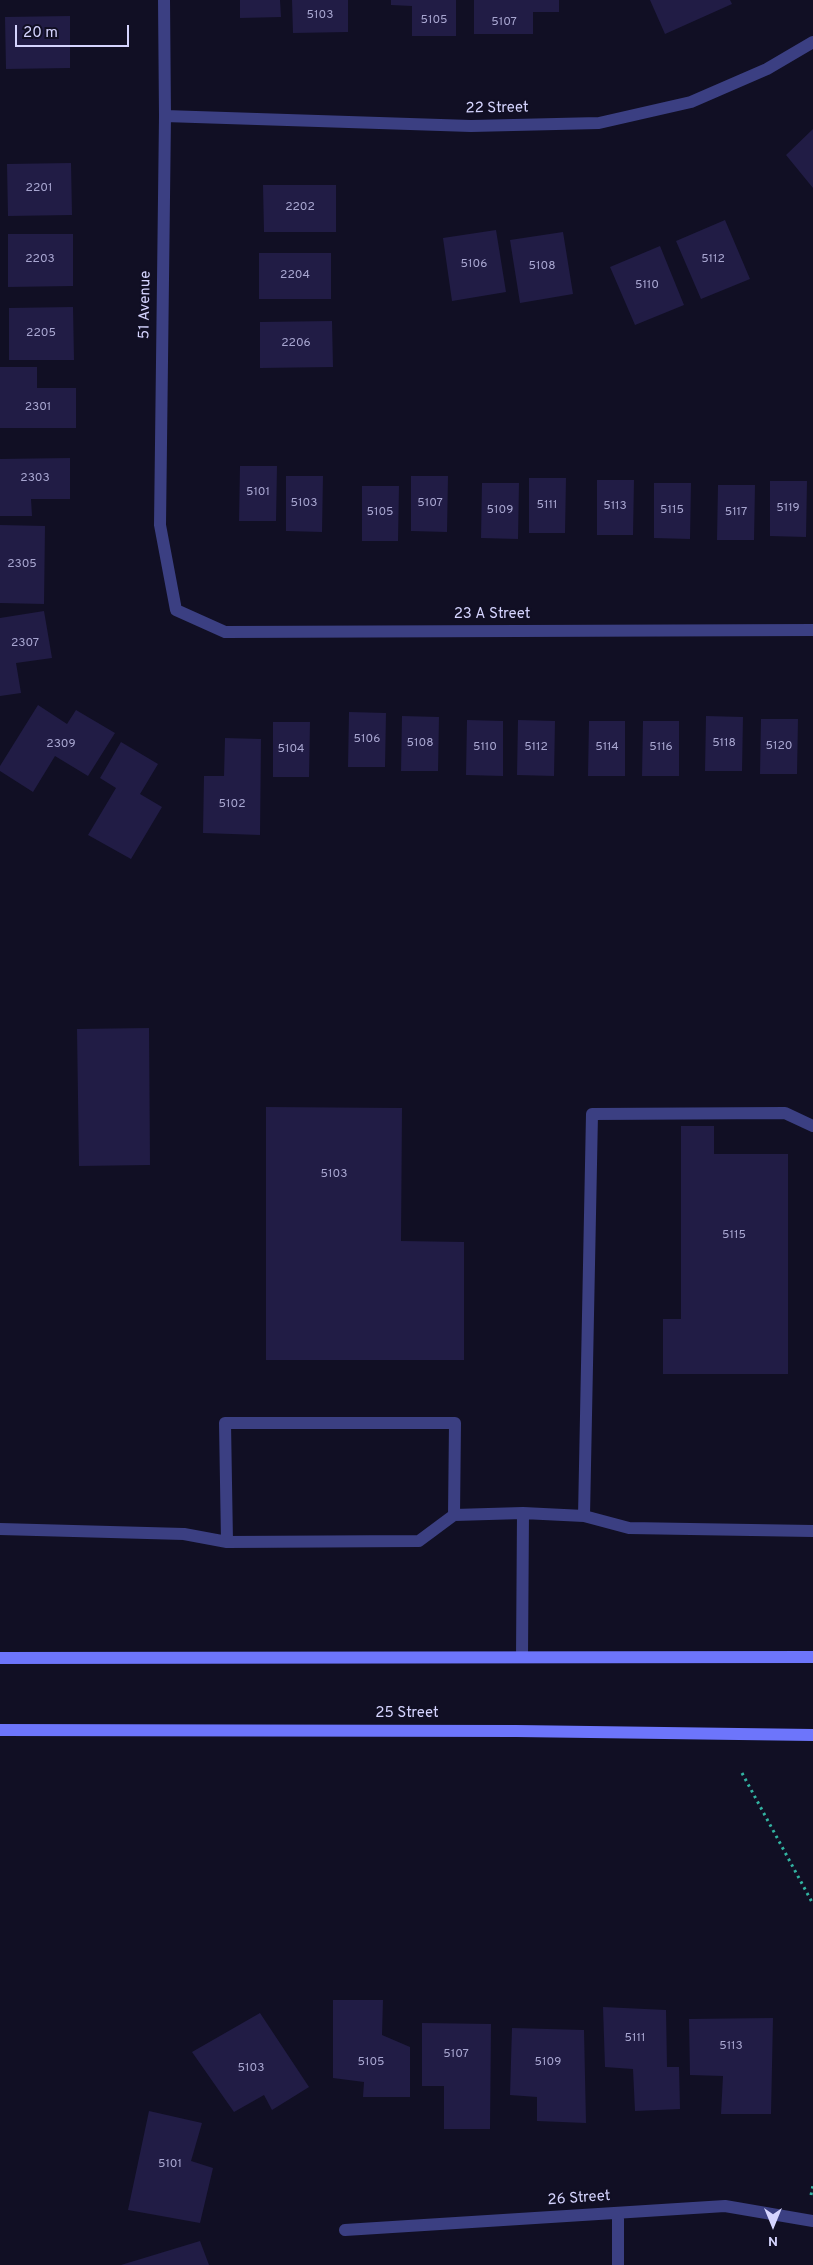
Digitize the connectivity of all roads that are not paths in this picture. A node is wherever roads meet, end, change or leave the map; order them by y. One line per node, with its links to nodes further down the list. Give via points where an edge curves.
1 (164, 0): 3 (street, 51 Avenue)
2 (813, 42): 3 (street, 22 Street, via 766,69 691,102 599,122 472,126)
3 (165, 116): 4 (street, 51 Avenue, via 160,525)
4 (176, 610): 5 (street, 23 A Street, via 225,632)
5 (813, 630)
6 (813, 1126): 9 (street, via 785,1113 592,1114)
7 (523, 1513): 8 (street); 9 (street); 13 (street)
8 (454, 1515): 12 (street, via 419,1540); 12 (street, via 455,1422 225,1423)
9 (584, 1516): 11 (street, via 629,1528)
10 (0, 1529): 12 (street, via 184,1534)
11 (813, 1531)
12 (227, 1542)
13 (522, 1657): 14 (main road); 15 (main road)
14 (813, 1657)
15 (0, 1658)
16 (0, 1730): 17 (main road, 25 Street)
17 (813, 1735)
18 (618, 2213): 19 (street, 26 Street, via 726,2206); 20 (street, 26 Street); 21 (street)
19 (813, 2221)
20 (345, 2230)
21 (618, 2265)

